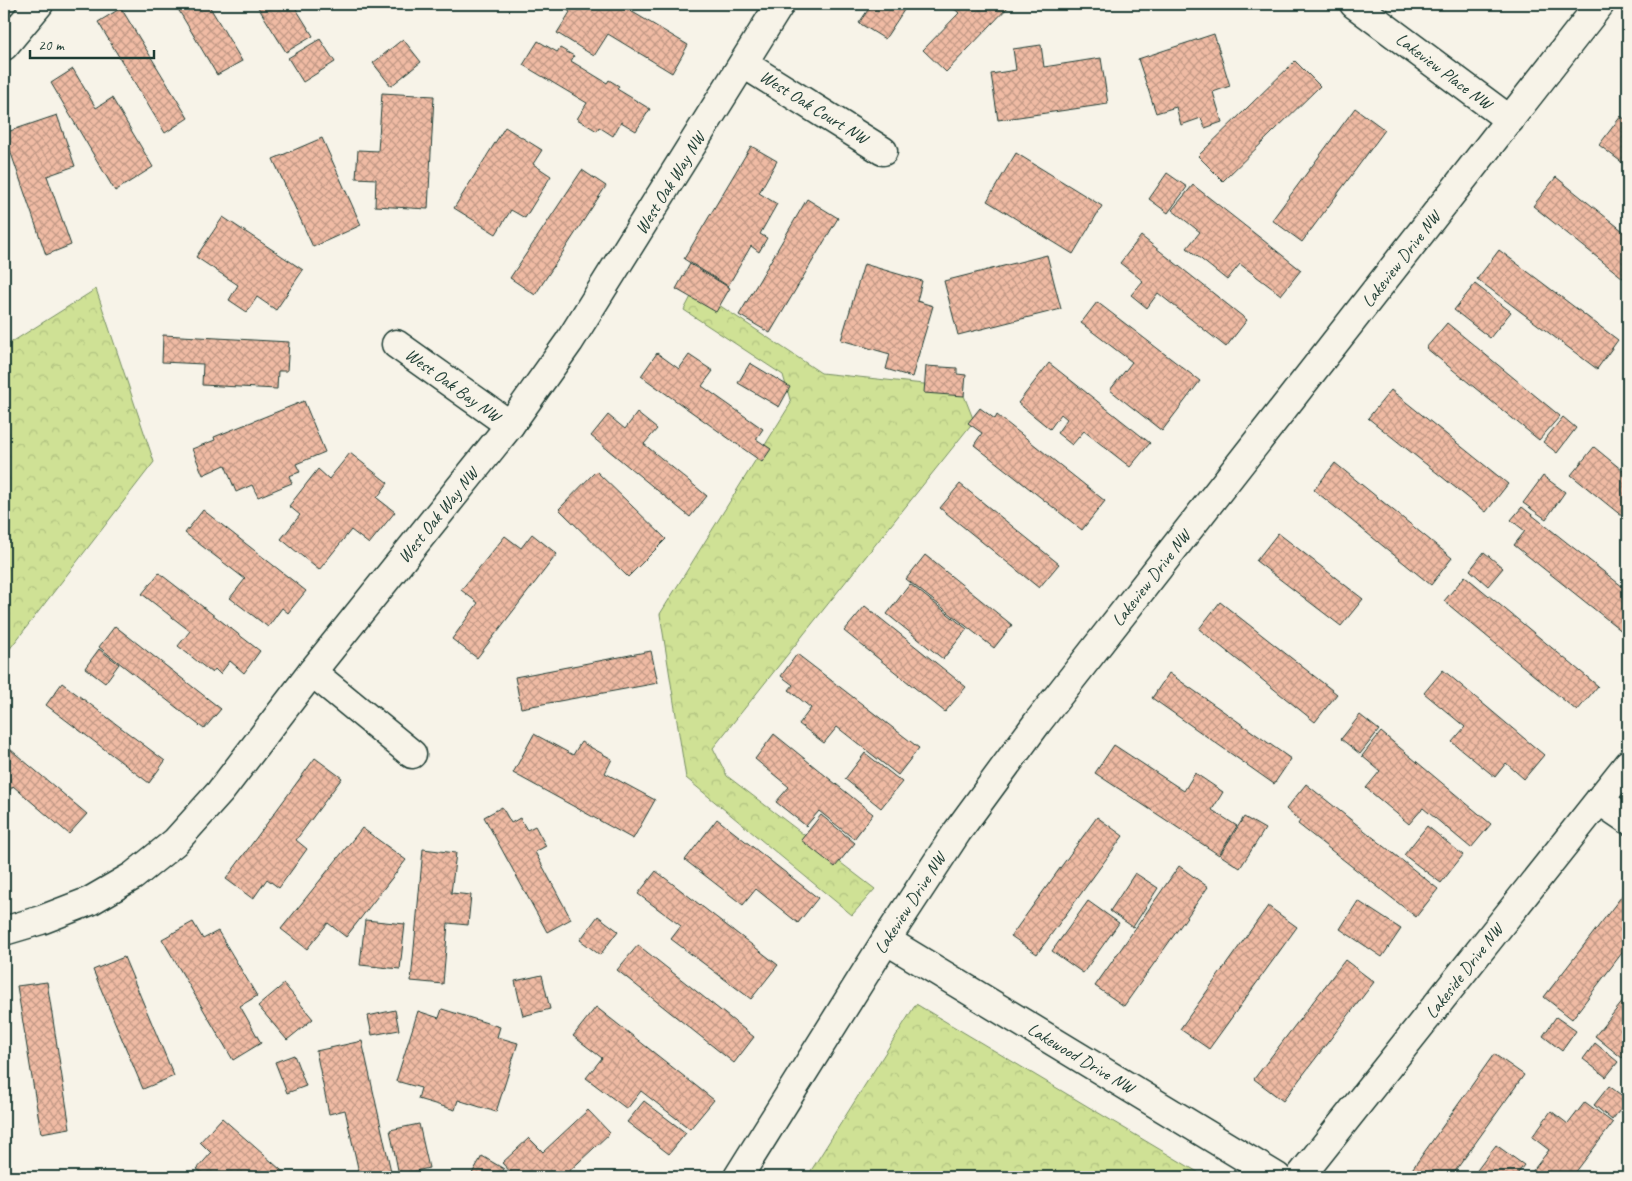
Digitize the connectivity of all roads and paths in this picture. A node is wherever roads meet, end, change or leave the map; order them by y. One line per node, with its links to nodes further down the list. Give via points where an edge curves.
1 (39, 4): 5 (street)
2 (780, 4): 6 (street, West Oak Way NW)
3 (1354, 4): 7 (street, Lakeview Place NW)
4 (1600, 4): 7 (street, Lakeview Drive NW)
5 (4, 46)
6 (744, 64): 8 (street, West Oak Court NW); 10 (street, West Oak Way NW, via 580,326)
7 (1510, 120): 17 (street, Lakeview Drive NW, via 1036,723 957,832)
8 (883, 151)
9 (396, 344): 10 (street, West Oak Bay NW)
10 (510, 426): 11 (street, West Oak Way NW)
11 (312, 672): 12 (street); 16 (street, West Oak Way NW, via 220,792 175,842 133,876 90,901)
12 (412, 754)
13 (1628, 764): 14 (street, Lakeside Drive NW)
14 (1600, 801): 15 (street); 20 (street, Lakeside Drive NW)
15 (1628, 820)
16 (4, 931)
17 (886, 940): 18 (street, Lakeview Drive NW); 19 (street, Lakewood Drive NW)
18 (738, 1177)
19 (1277, 1177)
20 (1300, 1177)

